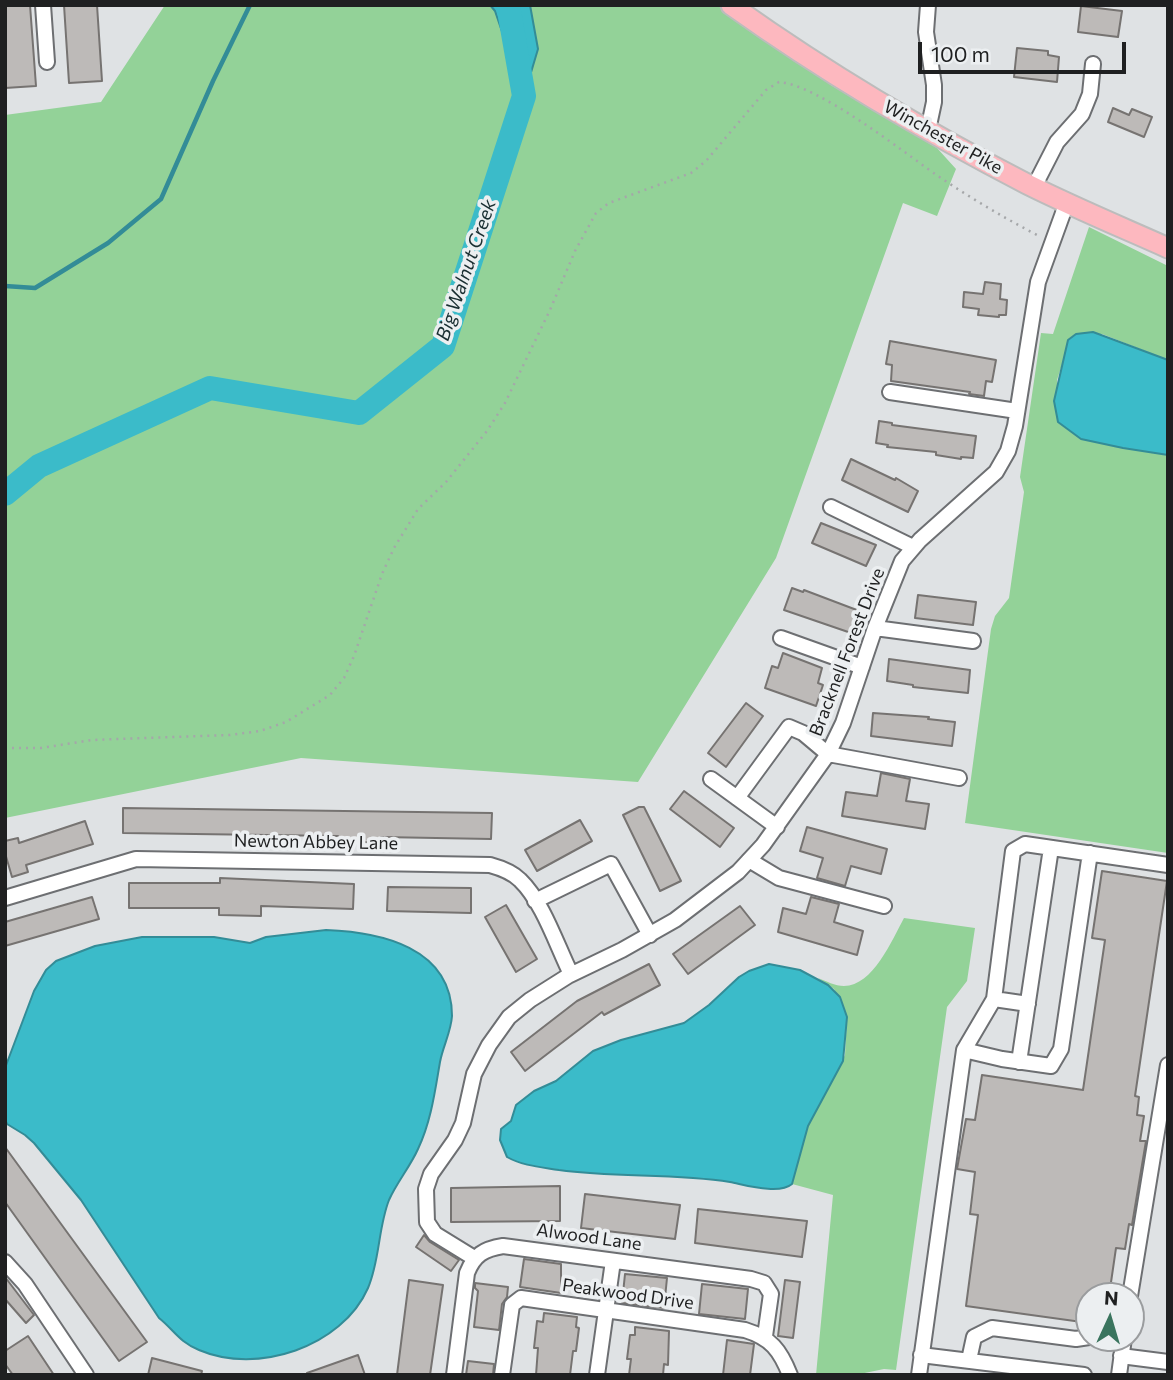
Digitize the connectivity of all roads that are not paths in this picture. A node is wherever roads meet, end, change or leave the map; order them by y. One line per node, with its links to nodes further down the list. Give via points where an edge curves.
1 (43, 5): 4 (street)
2 (731, 5): 6 (main road, Winchester Pike)
3 (929, 5): 6 (street, via 926,32 934,102)
4 (47, 62)
5 (1093, 64): 7 (street, via 1090,94 1082,114 1057,142)
6 (928, 130): 7 (main road, Winchester Pike)
7 (1034, 187): 8 (main road, Winchester Pike)
8 (1067, 202): 9 (main road, Winchester Pike); 11 (street, Bracknell Forest Drive, via 1038,282)
9 (1168, 248)
10 (890, 391): 11 (street)
11 (1017, 411): 13 (street, Bracknell Forest Drive, via 1008,451 996,472)
12 (831, 507): 13 (street)
13 (913, 547): 14 (street, Bracknell Forest Drive, via 902,561)
14 (875, 628): 16 (street); 17 (street, Bracknell Forest Drive)
15 (781, 638): 17 (street)
16 (973, 641)
17 (862, 667): 18 (street, Bracknell Forest Drive)
18 (828, 754): 19 (street); 21 (street, via 789,727); 22 (street, Bracknell Forest Drive)
19 (959, 778)
20 (711, 779): 21 (street)
21 (737, 798): 22 (street)
22 (777, 827): 25 (street, Bracknell Forest Drive)
23 (1051, 848): 24 (street); 32 (street, via 1025,844 1013,851); 33 (street)
24 (1090, 853): 26 (street); 35 (street, via 1061,1049 1051,1066)
25 (749, 860): 29 (street, via 779,878); 30 (street, Bracknell Forest Drive, via 704,900)
26 (1168, 865)
27 (5, 898): 28 (street, Newton Abbey Lane, via 136,859 490,865 521,880)
28 (535, 901): 30 (street, via 611,863); 31 (street, Newton Abbey Lane)
29 (884, 906)
30 (650, 935): 31 (street, Bracknell Forest Drive)
31 (571, 974): 38 (street, Bracknell Forest Drive, via 509,1017 489,1045 474,1074 459,1132 428,1182 426,1208 431,1228)
32 (994, 999): 33 (street); 34 (street)
33 (1028, 1004): 35 (street)
34 (964, 1050): 35 (street); 46 (street)
35 (1019, 1062)
36 (1168, 1065): 37 (street)
37 (1164, 1116): 41 (street)
38 (474, 1258): 39 (street, Alwood Lane, via 503,1246); 51 (street, via 467,1273)
39 (613, 1261): 42 (street); 43 (street, Alwood Lane, via 764,1283 771,1294)
40 (5, 1262): 50 (street)
41 (1133, 1282)
42 (606, 1311): 43 (street, Peakwood Drive, via 712,1324); 52 (street, Peakwood Drive, via 515,1300); 53 (street)
43 (765, 1336): 54 (street)
44 (1075, 1339): 48 (street, via 992,1328 974,1337)
45 (1121, 1352): 47 (street)
46 (921, 1355): 48 (street); 55 (street)
47 (1121, 1356): 49 (street); 57 (street)
48 (969, 1360): 56 (street)
49 (1168, 1362)
50 (86, 1375)
51 (454, 1375)
52 (502, 1375)
53 (597, 1375)
54 (790, 1375)
55 (919, 1375)
56 (1084, 1375)
57 (1119, 1375)

